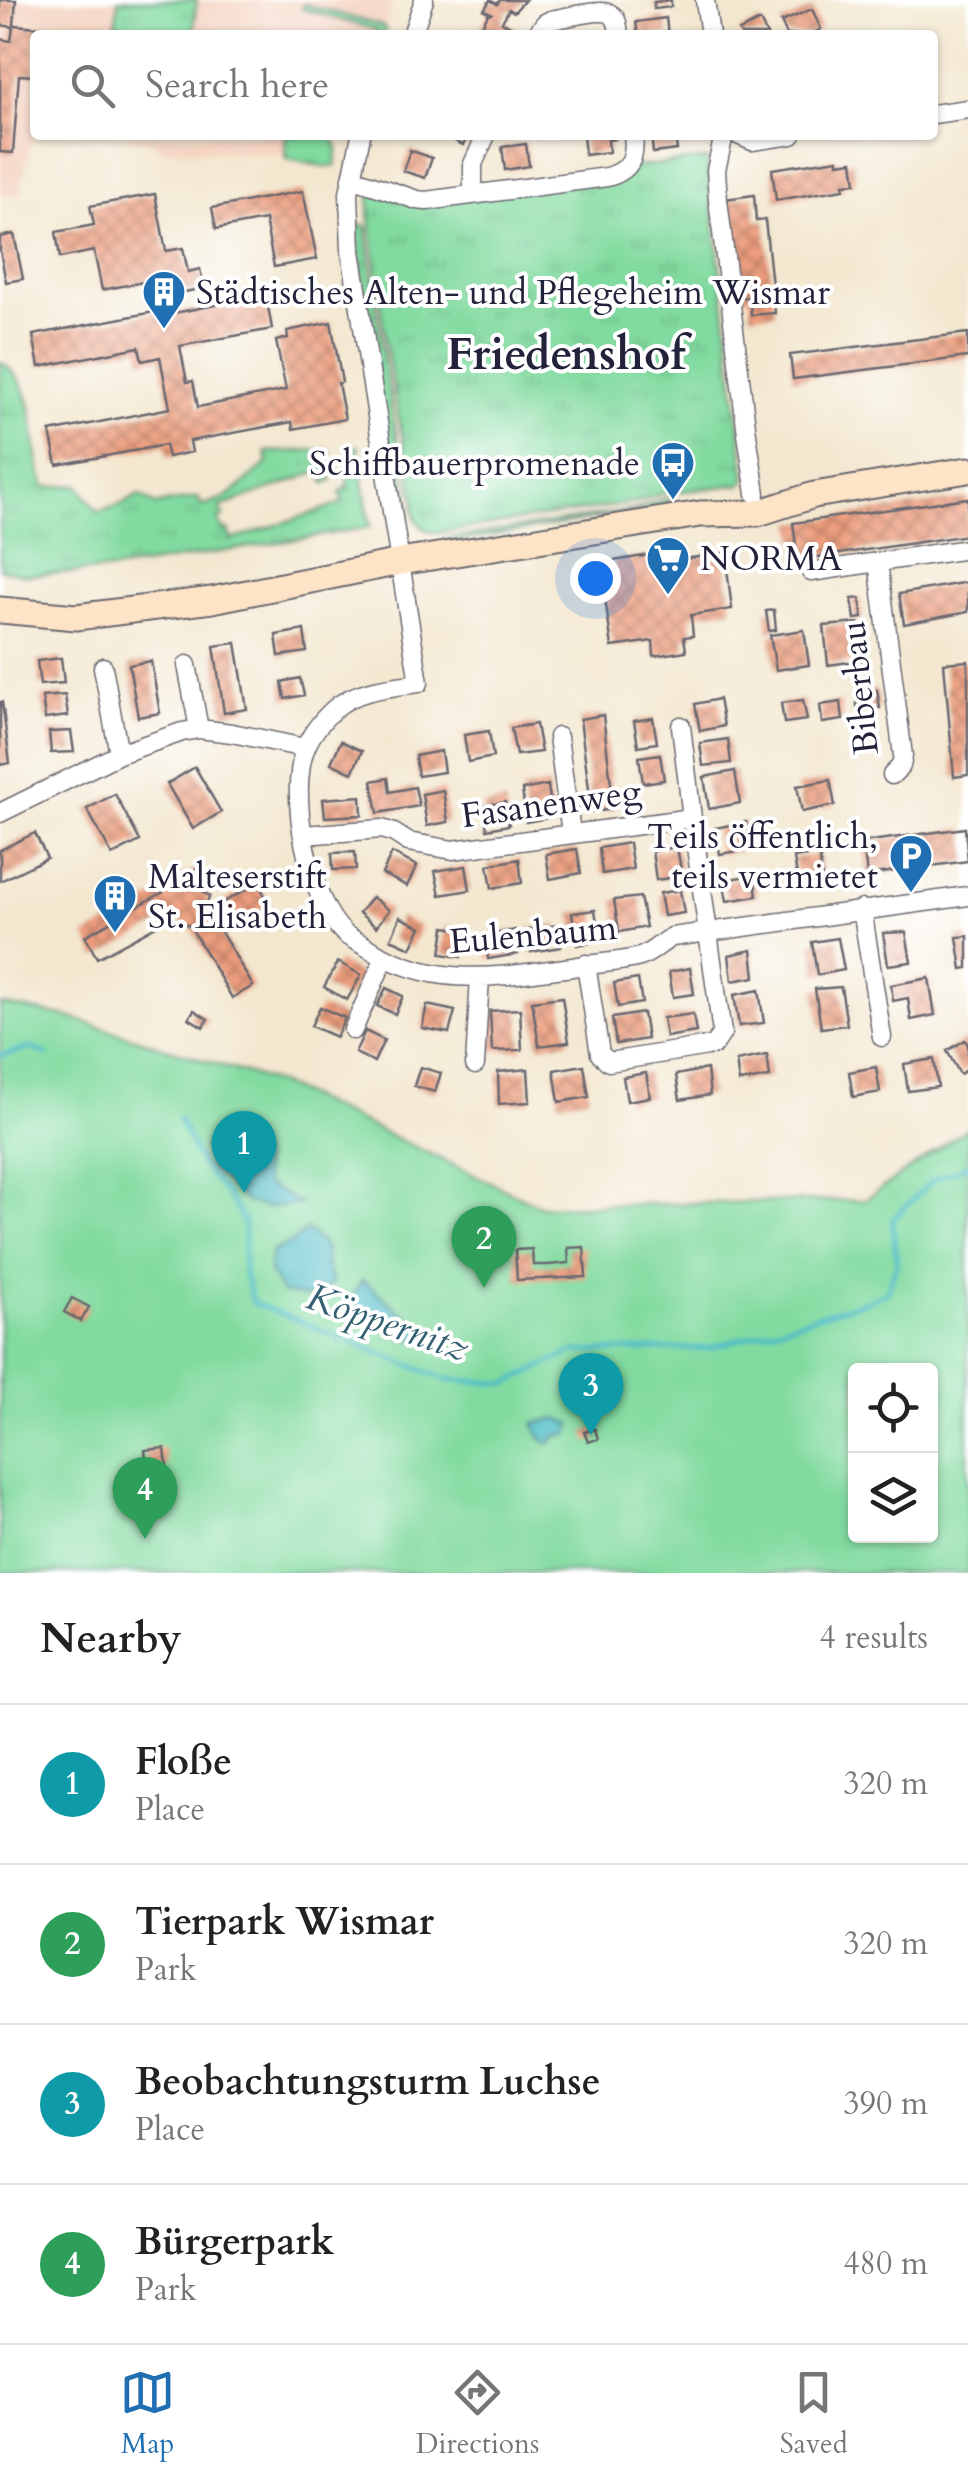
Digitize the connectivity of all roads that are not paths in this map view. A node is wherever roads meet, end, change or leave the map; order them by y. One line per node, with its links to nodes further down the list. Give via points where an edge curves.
1 (424, 0): 3 (street)
2 (705, 0): 6 (street)
3 (414, 30)
4 (540, 30): 5 (street, via 551,20 604,12)
5 (618, 30)
6 (709, 30)
7 (968, 109): 8 (street)
8 (938, 113)
9 (361, 140): 13 (street)
10 (484, 140): 14 (street, via 473,164)
11 (632, 140): 14 (street, via 630,165 614,176)
12 (732, 140): 16 (street, via 716,170)
13 (352, 178): 14 (street, via 421,201); 20 (street, via 350,251)
14 (473, 194)
15 (968, 470): 17 (street)
16 (756, 494): 17 (street); 18 (street)
17 (814, 496): 18 (street, via 758,513)
18 (700, 514): 20 (street)
19 (968, 548): 21 (street)
20 (400, 562): 23 (street, via 212,600 76,617); 29 (street, via 419,682 353,697)
21 (878, 562): 22 (street); 31 (street, Biberbau, via 902,756)
22 (811, 572)
23 (0, 610)
24 (188, 665): 27 (street)
25 (103, 666): 30 (street)
26 (680, 726): 33 (street, Fasanenweg)
27 (199, 729): 29 (street); 30 (street)
28 (558, 737): 34 (street)
29 (305, 748): 35 (street, Eulenbaum)
30 (120, 754): 32 (street)
31 (892, 775)
32 (5, 806)
33 (692, 818): 34 (street, Fasanenweg); 38 (street, Fasanenweg)
34 (571, 833): 35 (street, Fasanenweg, via 454,850 408,842 382,829)
35 (303, 835): 39 (street, Eulenbaum, via 326,909 344,933)
36 (968, 896): 37 (street, Eulenbaum)
37 (862, 909): 38 (street, Eulenbaum); 43 (street)
38 (708, 931): 40 (street, Eulenbaum, via 672,937 640,957); 40 (street, Fasanenweg, via 722,1033 714,1045 610,1062 600,1054)
39 (384, 958): 41 (street, Eulenbaum, via 431,974); 42 (street)
40 (586, 964): 41 (street, Eulenbaum)
41 (480, 978): 44 (street)
42 (353, 1030)
43 (882, 1038)
44 (475, 1065)

